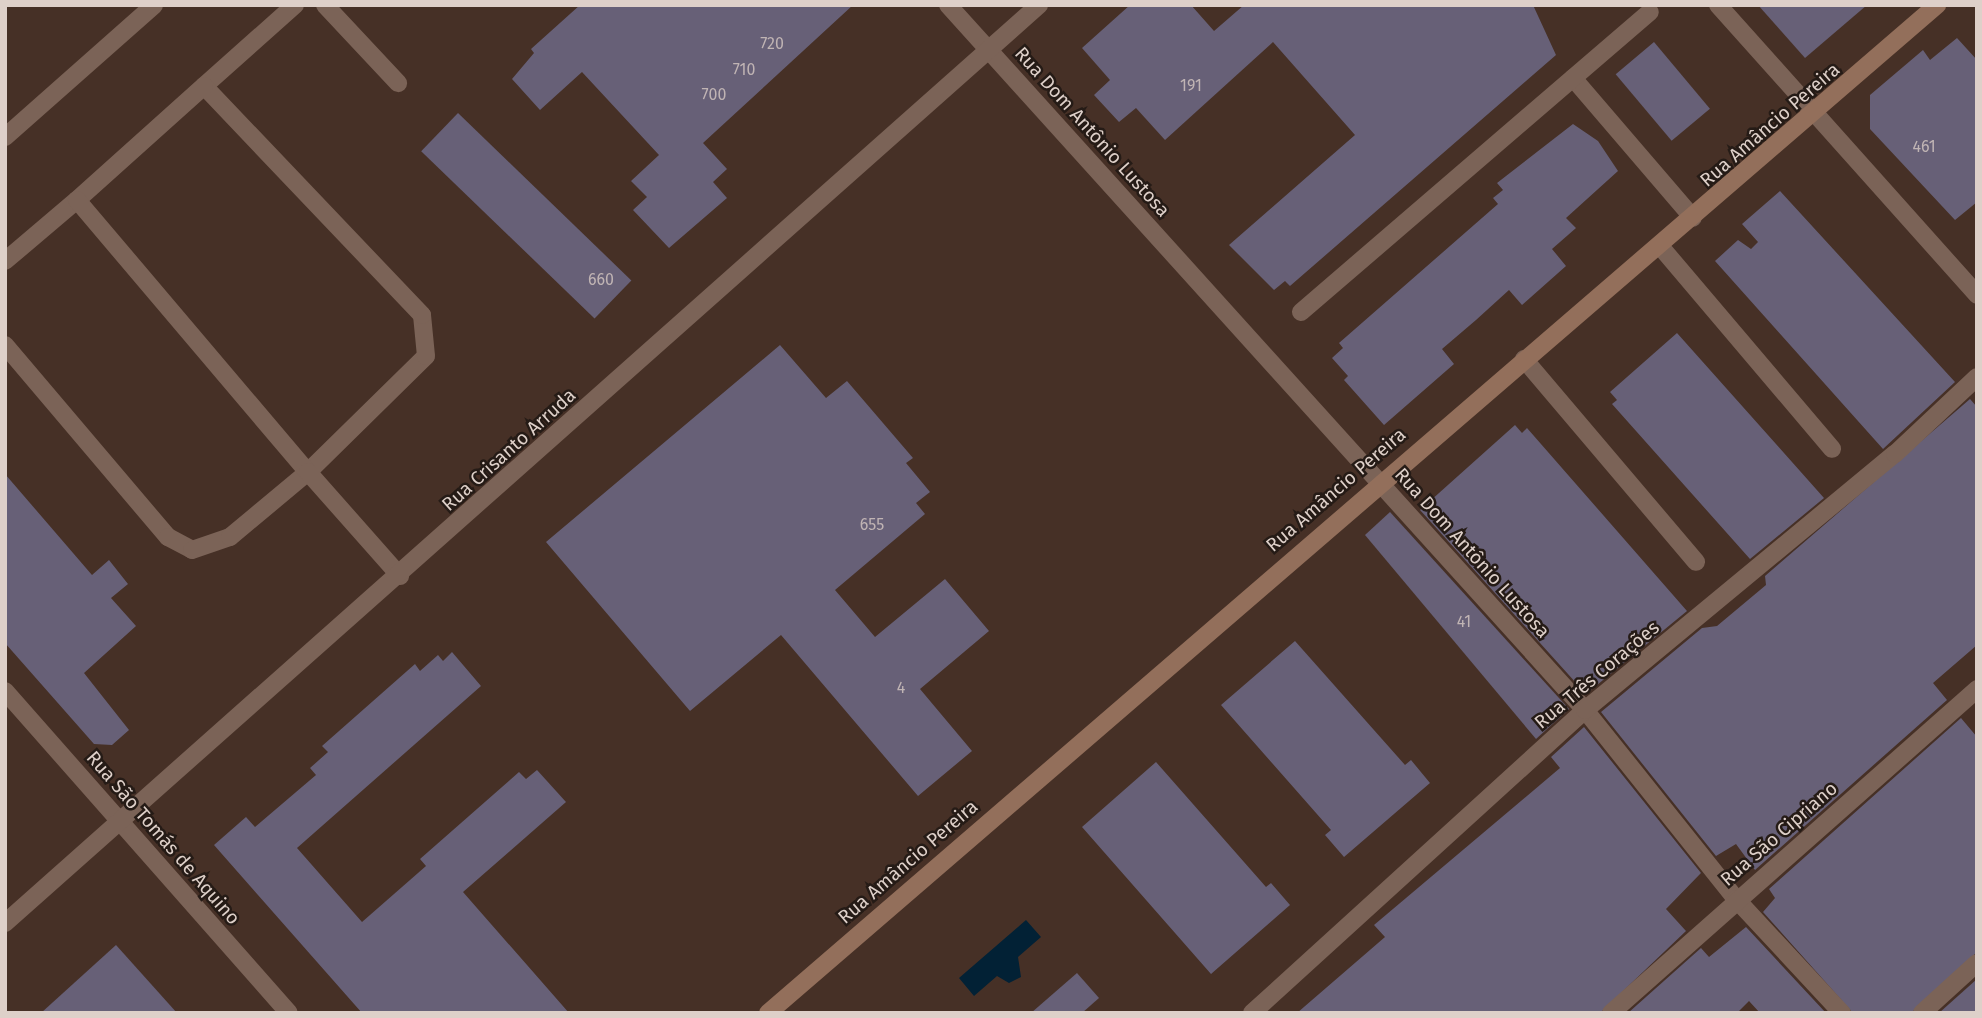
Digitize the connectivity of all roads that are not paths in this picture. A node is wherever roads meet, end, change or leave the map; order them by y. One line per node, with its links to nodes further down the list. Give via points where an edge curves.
1 (153, 5): 14 (street)
2 (295, 5): 12 (street)
3 (325, 5): 11 (street)
4 (948, 5): 9 (street, Rua Dom Antônio Lustosa)
5 (1039, 5): 9 (street, Rua Crisanto Arruda)
6 (1718, 5): 13 (street)
7 (1937, 5): 13 (street, Rua Amâncio Pereira)
8 (1650, 12): 10 (street)
9 (988, 50): 26 (street, Rua Dom Antônio Lustosa); 28 (street, Rua Crisanto Arruda)
10 (1573, 78): 16 (street); 20 (street)
11 (398, 83)
12 (204, 86): 15 (street); 25 (street, via 422,316 428,335 426,356)
13 (1816, 116): 16 (street, Rua Amâncio Pereira); 19 (street)
14 (5, 137)
15 (77, 200): 18 (street); 25 (street)
16 (1693, 218): 17 (street, Rua Amâncio Pereira)
17 (1660, 246): 22 (street, Rua Amâncio Pereira); 24 (street)
18 (5, 261)
19 (1977, 295)
20 (1301, 312)
21 (5, 345): 25 (street, via 168,537 192,550 230,537)
22 (1524, 359): 26 (street, Rua Amâncio Pereira); 27 (street)
23 (1977, 377): 31 (street, Rua Três Corações, via 1895,454)
24 (1832, 449)
25 (307, 472): 28 (street)
26 (1379, 480): 31 (street, Rua Dom Antônio Lustosa); 37 (street, Rua Amâncio Pereira)
27 (1696, 562)
28 (400, 576): 32 (street, Rua Crisanto Arruda)
29 (1977, 689): 33 (street, Rua São Cipriano)
30 (5, 691): 32 (street, Rua São Tomás de Aquino)
31 (1585, 710): 33 (street, Rua Dom Antônio Lustosa); 38 (street, Rua Três Corações)
32 (122, 824): 34 (street, Rua Crisanto Arruda); 36 (street, Rua São Tomás de Aquino)
33 (1736, 899): 39 (street, Rua São Cipriano); 40 (street, Rua Dom Antônio Lustosa)
34 (5, 923)
35 (1977, 963): 41 (street)
36 (289, 1013)
37 (768, 1013)
38 (1252, 1013)
39 (1611, 1013)
40 (1842, 1013)
41 (1922, 1013)

